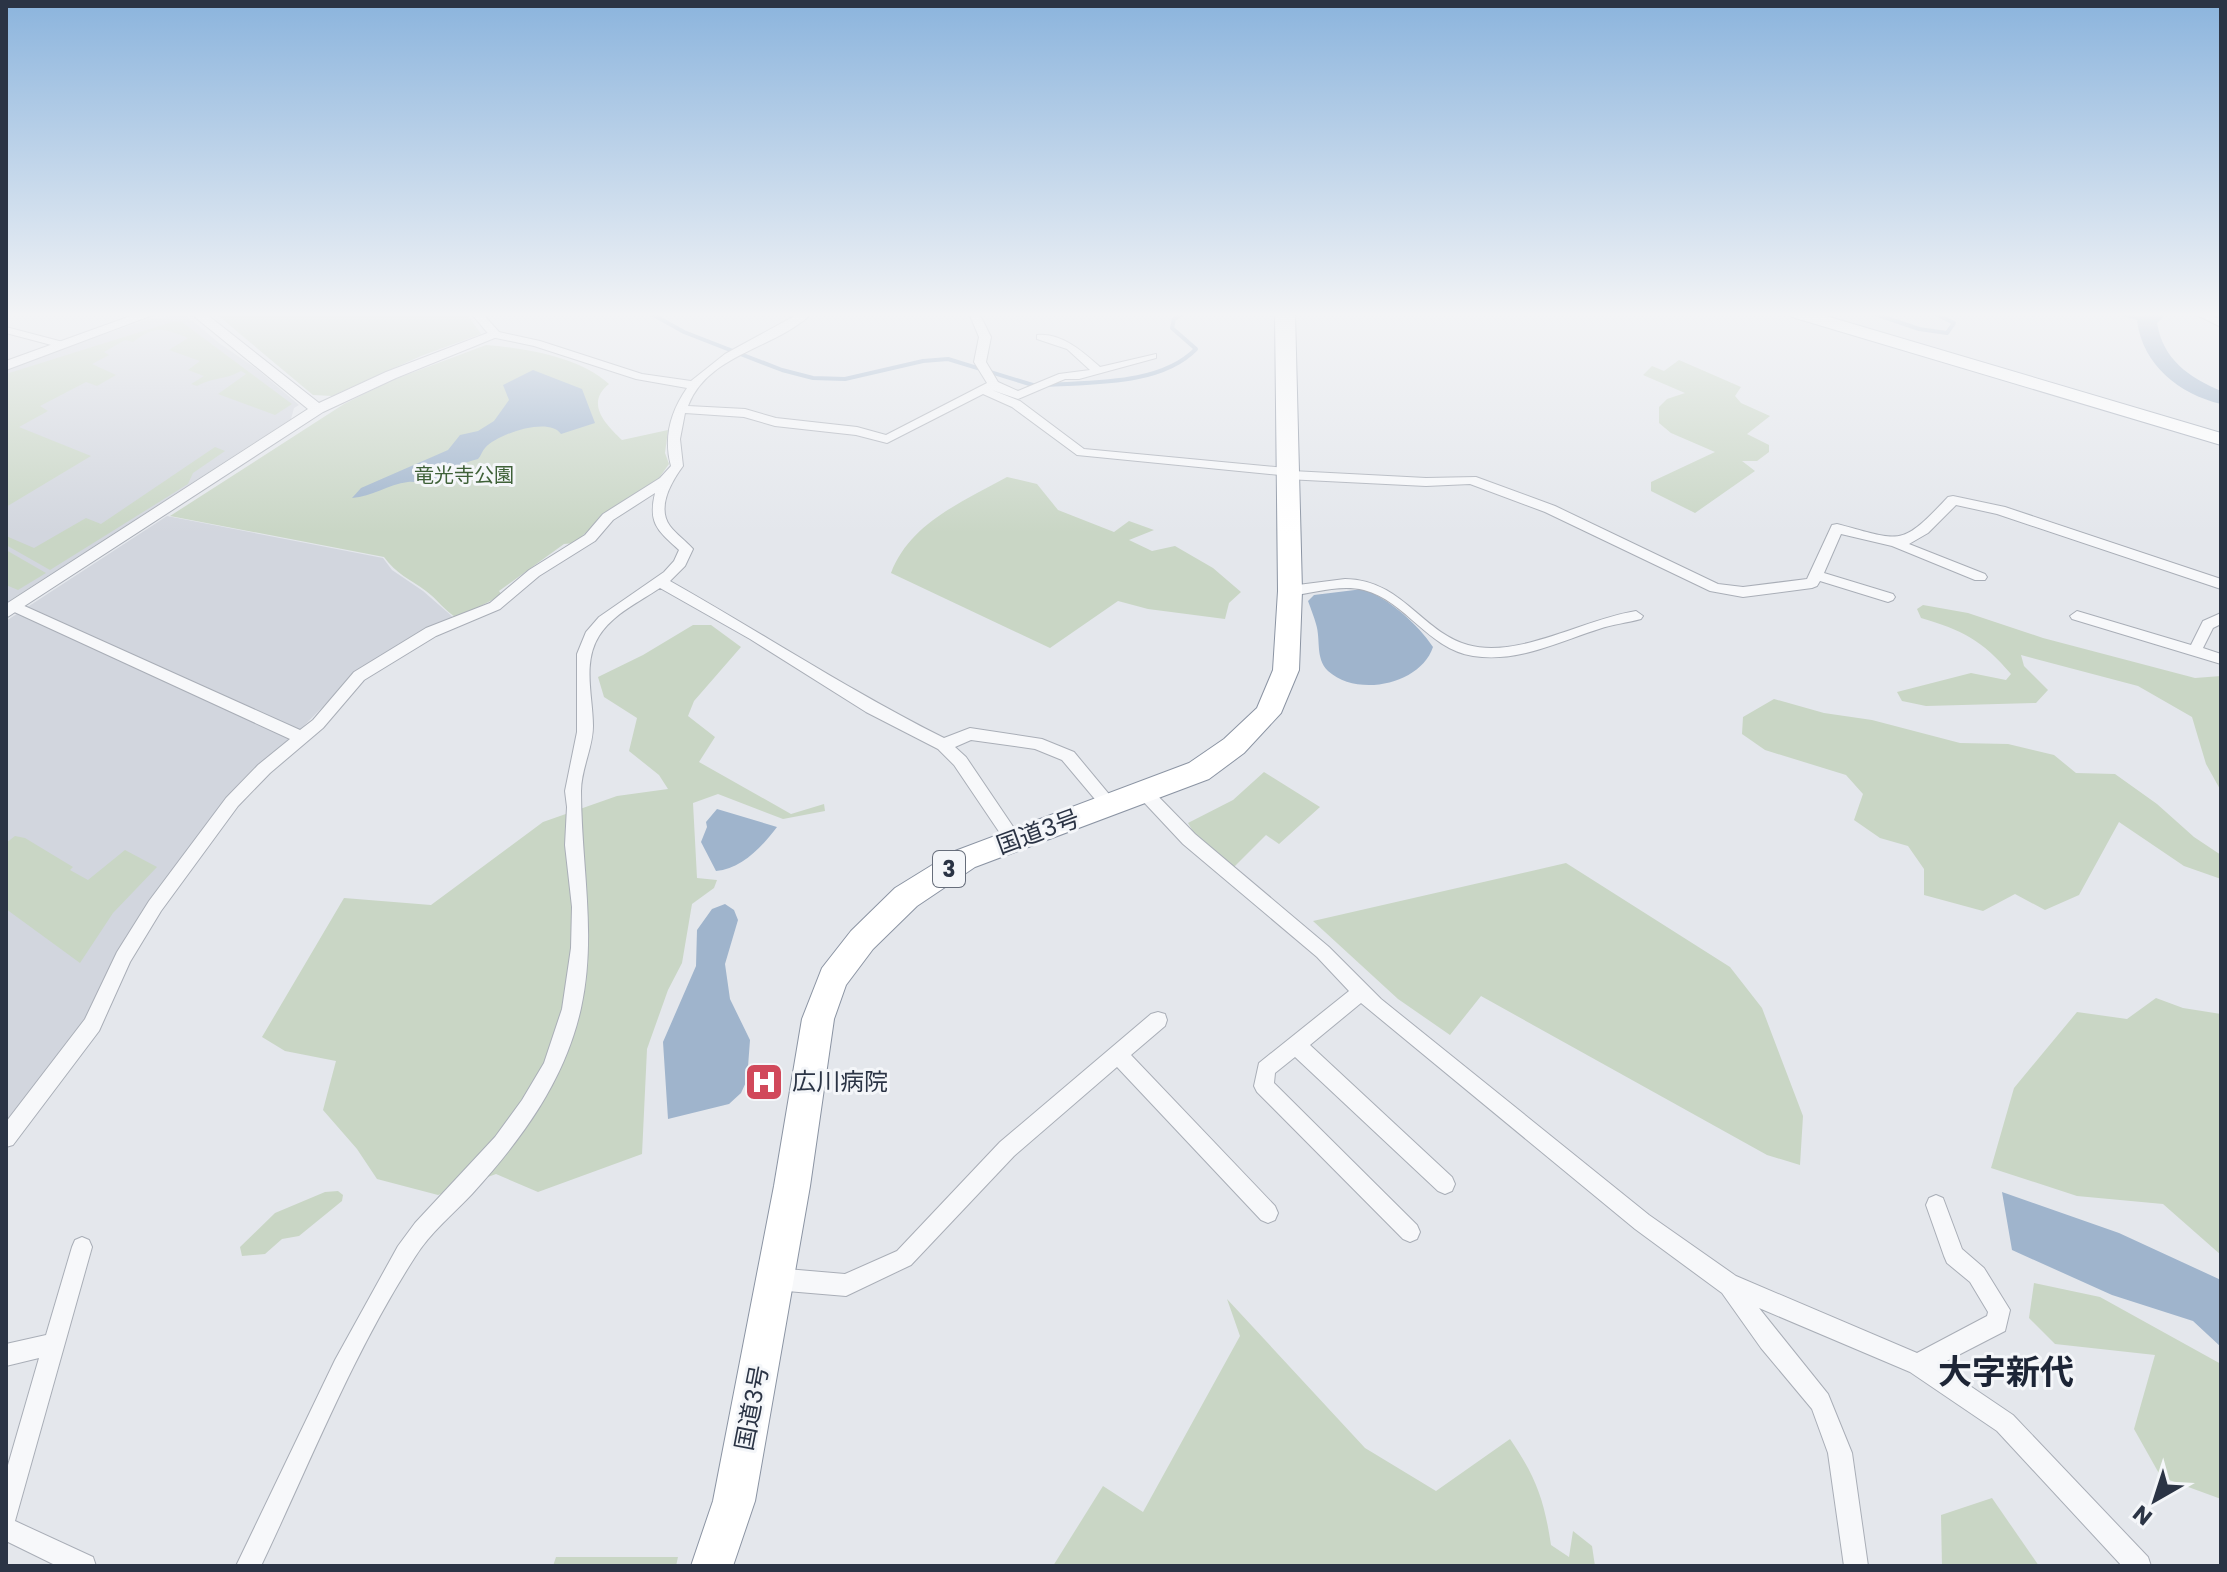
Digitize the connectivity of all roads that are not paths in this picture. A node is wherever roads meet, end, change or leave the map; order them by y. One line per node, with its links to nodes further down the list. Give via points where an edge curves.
1 (289, 386): 8 (street)
2 (367, 386): 8 (street)
3 (691, 386): 9 (street)
4 (1038, 386): 7 (street, via 1018,395)
5 (1285, 386): 11 (highway, 国道3号 / 3)
6 (2044, 386): 10 (main road)
7 (988, 387): 9 (street, via 887,439 745,413); 11 (street, via 1081,452)
8 (318, 409): 22 (street)
9 (679, 409): 12 (street, via 671,447 677,466)
10 (2221, 439)
11 (1286, 474): 15 (street, via 1471,480 1550,509 1730,592 1812,583); 20 (highway, 国道3号 / 3)
12 (665, 481): 18 (street, via 656,513 662,528 686,549 679,566); 28 (street, via 608,517 590,538 534,573 495,606 431,632 359,676)
13 (1898, 545): 14 (street); 15 (street, via 1837,528); 19 (street, via 1921,535 1953,500 1965,500)
14 (1944, 563): 16 (street); 17 (street)
15 (1816, 575): 21 (street)
16 (1980, 577)
17 (1937, 580)
18 (660, 582): 29 (street, via 871,708); 51 (street, via 604,619 584,654 585,732 573,794 579,962 561,1045 548,1076 477,1175 406,1250)
19 (2221, 584)
20 (1290, 591): 23 (street, via 1360,585 1380,591 1442,641 1496,653 1555,641 1602,620); 30 (highway, 国道3号 / 3, via 1286,670 1268,713 1199,771)
21 (1888, 597)
22 (10, 609): 28 (street)
23 (1636, 616)
24 (2077, 616): 26 (street)
25 (2221, 618): 26 (street, via 2208,625)
26 (2195, 650): 27 (street)
27 (2221, 659)
28 (302, 738): 37 (street, via 232,802 155,906 123,957 92,1025)
29 (944, 745): 31 (street, via 970,734 1037,743 1068,756); 32 (street)
30 (1145, 793): 31 (highway, 国道3号 / 3); 33 (street, via 1189,839 1323,952)
31 (1110, 805): 32 (highway, 国道3号 / 3)
32 (1014, 840): 43 (highway, 国道3号 / 3, via 965,859 906,897 833,978 818,1019)
33 (1362, 992): 35 (street); 44 (street, via 1642,1222)
34 (1158, 1020): 36 (street)
35 (1296, 1045): 38 (street); 41 (street, via 1266,1069 1264,1086)
36 (1118, 1054): 40 (street); 43 (street, via 1007,1149 904,1258 846,1285)
37 (6, 1138)
38 (1445, 1184)
39 (1936, 1205): 47 (street, via 1954,1256 1977,1275 1999,1310 1997,1323)
40 (1268, 1213)
41 (1410, 1232)
42 (82, 1247): 45 (street)
43 (775, 1279): 52 (highway, 国道3号 / 3, via 734,1501)
44 (1730, 1285): 47 (street); 53 (street, via 1820,1402 1840,1453)
45 (54, 1344): 46 (street); 48 (street)
46 (6, 1355)
47 (1918, 1364): 54 (street, via 2005,1423)
48 (6, 1513)
49 (6, 1529): 50 (street)
50 (84, 1566)
51 (248, 1566)
52 (712, 1566)
53 (1856, 1566)
54 (2139, 1566)

